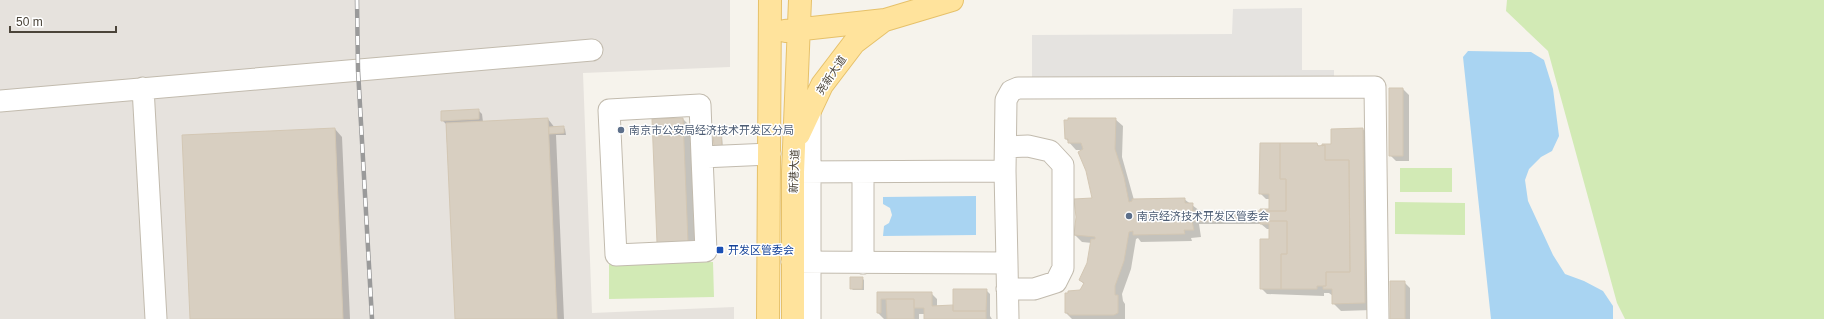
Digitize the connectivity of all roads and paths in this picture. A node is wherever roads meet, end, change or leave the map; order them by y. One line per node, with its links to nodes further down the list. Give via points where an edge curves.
1 (770, 0): 6 (main road)
2 (800, 0): 5 (main road, 新港大道)
3 (952, 0): 4 (main road, 尧新大道)
4 (885, 20): 5 (main road, 尧新大道); 10 (main road, 尧新大道, via 854,43 822,85)
5 (799, 30): 6 (main road, 尧新大道); 11 (main road, 新港大道)
6 (770, 31): 13 (main road)
7 (592, 50): 8 (street)
8 (143, 88): 9 (street); 22 (street)
9 (0, 101)
10 (810, 111): 11 (main road, 尧新大道); 16 (street)
11 (795, 142): 16 (main road, 新港大道)
12 (1006, 147): 15 (street); 21 (street, via 1028,146 1050,151 1063,165 1063,268 1056,282 1034,289); 27 (street, via 1006,100 1011,91 1018,88 1375,88)
13 (770, 154): 14 (street); 23 (main road)
14 (702, 157): 14 (street, via 700,106 609,110 616,255 706,251)
15 (1005, 171): 17 (street); 20 (street)
16 (802, 172): 17 (street); 18 (main road, 新港大道)
17 (863, 172): 19 (street)
18 (801, 262): 19 (street); 24 (main road, 新港大道); 25 (street)
19 (863, 263): 20 (street)
20 (1007, 263): 21 (street)
21 (1007, 289): 26 (street)
22 (156, 319)
23 (768, 319)
24 (793, 319)
25 (810, 319)
26 (1008, 319)
27 (1378, 319)

